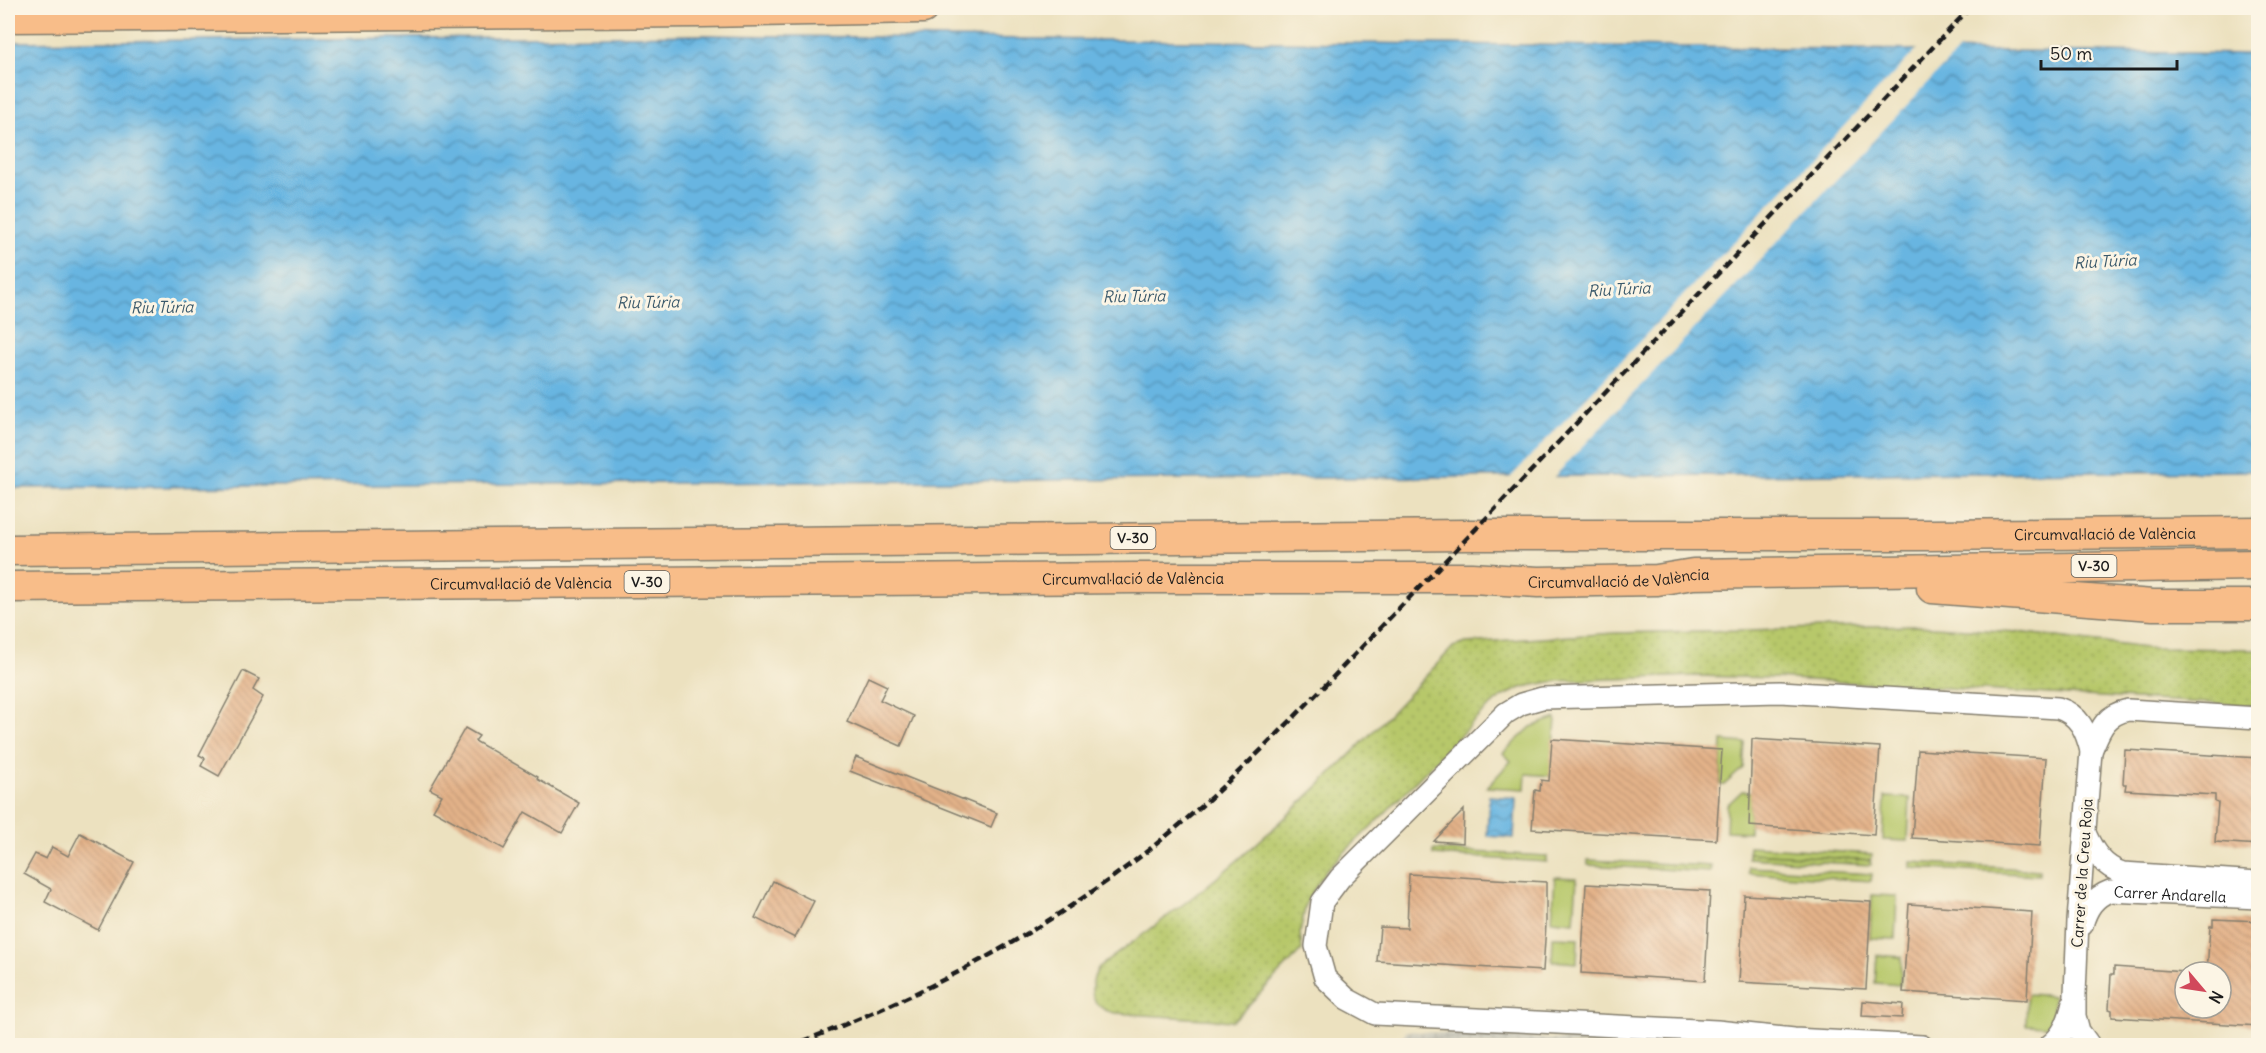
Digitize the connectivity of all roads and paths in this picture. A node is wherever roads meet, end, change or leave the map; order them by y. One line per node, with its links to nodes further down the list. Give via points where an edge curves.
1 (923, 8): 2 (highway)
2 (8, 17)
3 (2259, 532): 4 (highway, Circumval·lació de València / V-30, via 1466,535)
4 (8, 550)
5 (2259, 565): 6 (highway, Circumval·lació de València / V-30, via 1693,574)
6 (1658, 580): 7 (highway, Circumval·lació de València / V-30, via 1134,578); 8 (highway, via 1694,589 1940,588 2153,605)
7 (8, 587)
8 (2259, 605)
9 (2259, 718): 10 (street, via 2128,710 2110,716)
10 (2091, 752): 11 (street, Carrer de la Creu Roja); 18 (street, via 2086,730 2058,708 1780,692 1542,698 1506,713 1340,878 1322,902 1316,946 1325,978 1347,999 1375,1014)
11 (2085, 833): 12 (street); 16 (street, Carrer de la Creu Roja)
12 (2103, 862): 13 (street, Carrer Andarella, via 2115,866 2140,862); 14 (street, Carrer Andarella, via 2123,873)
13 (2259, 868)
14 (2259, 882)
15 (2259, 898): 16 (street, Carrer Andarella, via 2110,891 2092,901)
16 (2077, 939): 17 (street, Carrer de la Creu Roja)
17 (2075, 994): 23 (street, Carrer de la Creu Roja, via 2068,1022); 24 (street, Carrer de la Creu Roja, via 2079,1031)
18 (1697, 1031): 19 (street); 20 (street)
19 (1794, 1039): 21 (street, via 1765,1041); 22 (street)
20 (1724, 1046)
21 (1755, 1046)
22 (1922, 1046)
23 (2049, 1046)
24 (2090, 1046)

